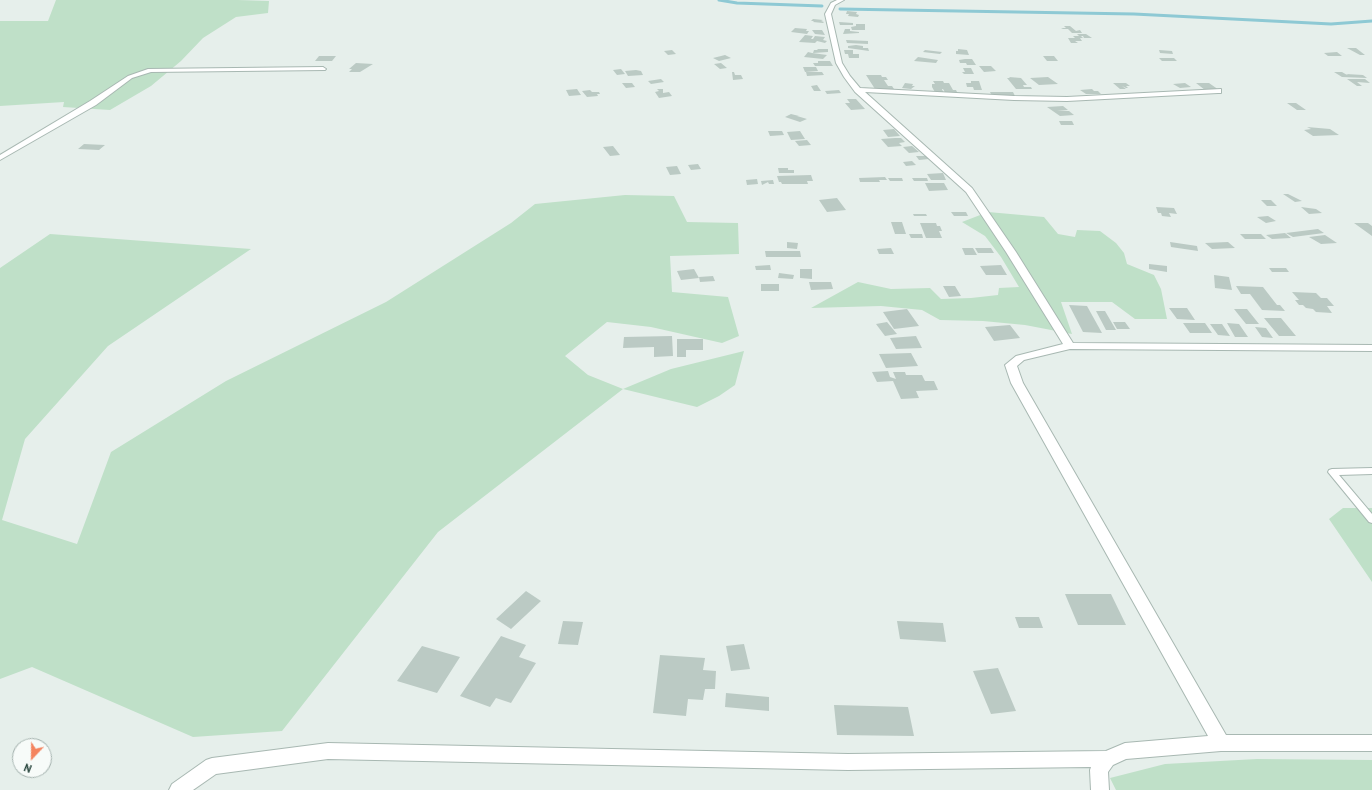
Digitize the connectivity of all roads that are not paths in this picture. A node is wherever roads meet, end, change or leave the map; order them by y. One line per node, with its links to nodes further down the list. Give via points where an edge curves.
1 (841, 0): 3 (street, via 829,9 829,24 839,63)
2 (323, 69): 5 (street, via 150,70 130,77 93,103)
3 (858, 90): 4 (street, via 1067,99); 6 (street, via 969,190 1012,252)
4 (1218, 91)
5 (0, 158)
6 (1070, 346): 7 (street); 10 (street, via 1020,358 1011,365 1017,383)
7 (1372, 348)
8 (1372, 471): 9 (lane, via 1332,472)
9 (1372, 520)
10 (1221, 743): 11 (street); 12 (street, via 1125,751)
11 (1372, 743)
12 (1107, 759): 13 (street, via 848,762 328,751 212,766); 14 (street, via 1099,770)
13 (178, 790)
14 (1100, 790)

